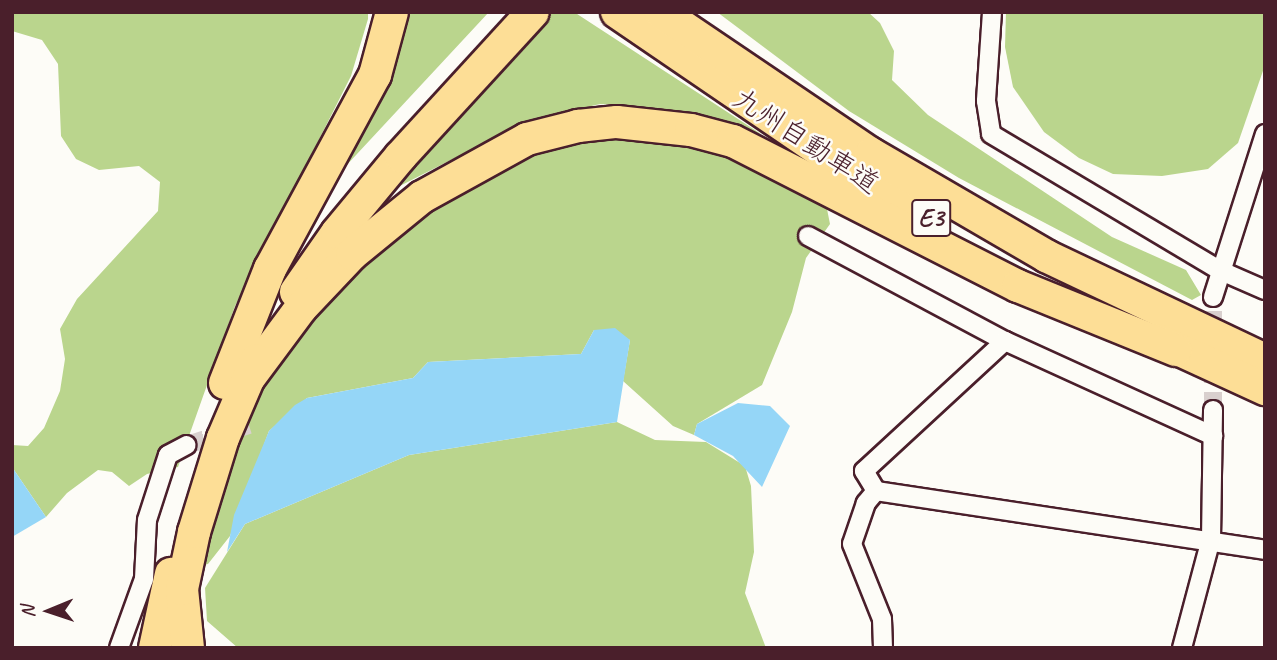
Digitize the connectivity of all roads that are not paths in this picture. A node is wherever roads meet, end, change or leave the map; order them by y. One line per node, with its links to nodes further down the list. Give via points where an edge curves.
1 (392, 12): 13 (highway, via 375,75 270,268)
2 (512, 12): 13 (highway, via 330,216)
3 (533, 12): 16 (highway, via 337,233 267,335)
4 (617, 12): 14 (highway, 九州自動車道 / E3, via 853,173 1063,294)
5 (992, 12): 9 (street, via 986,101 991,134)
6 (664, 14): 15 (highway, 九州自動車道 / E3, via 871,154 1046,256)
7 (1265, 134): 9 (street)
8 (808, 236): 12 (street)
9 (1219, 270): 10 (street); 11 (street)
10 (1265, 290)
11 (1213, 297)
12 (1005, 341): 19 (street); 21 (street, via 864,471)
13 (241, 344): 25 (highway, via 192,482)
14 (1176, 349): 16 (highway, via 1018,286 733,141 691,130 617,122 527,139 422,197 352,254 301,308); 17 (highway, 九州自動車道 / E3)
15 (1265, 360)
16 (249, 379): 26 (highway, via 223,438 194,533 182,589)
17 (1265, 389)
18 (1213, 410): 19 (street)
19 (1213, 436): 22 (street)
20 (187, 445): 24 (street, via 168,455 147,520 144,579)
21 (876, 491): 22 (street, via 951,506); 27 (street, via 866,503 852,544 883,619)
22 (1211, 539): 23 (street); 28 (street)
23 (1265, 550)
24 (119, 648)
25 (155, 648)
26 (188, 648)
27 (883, 648)
28 (1182, 648)

